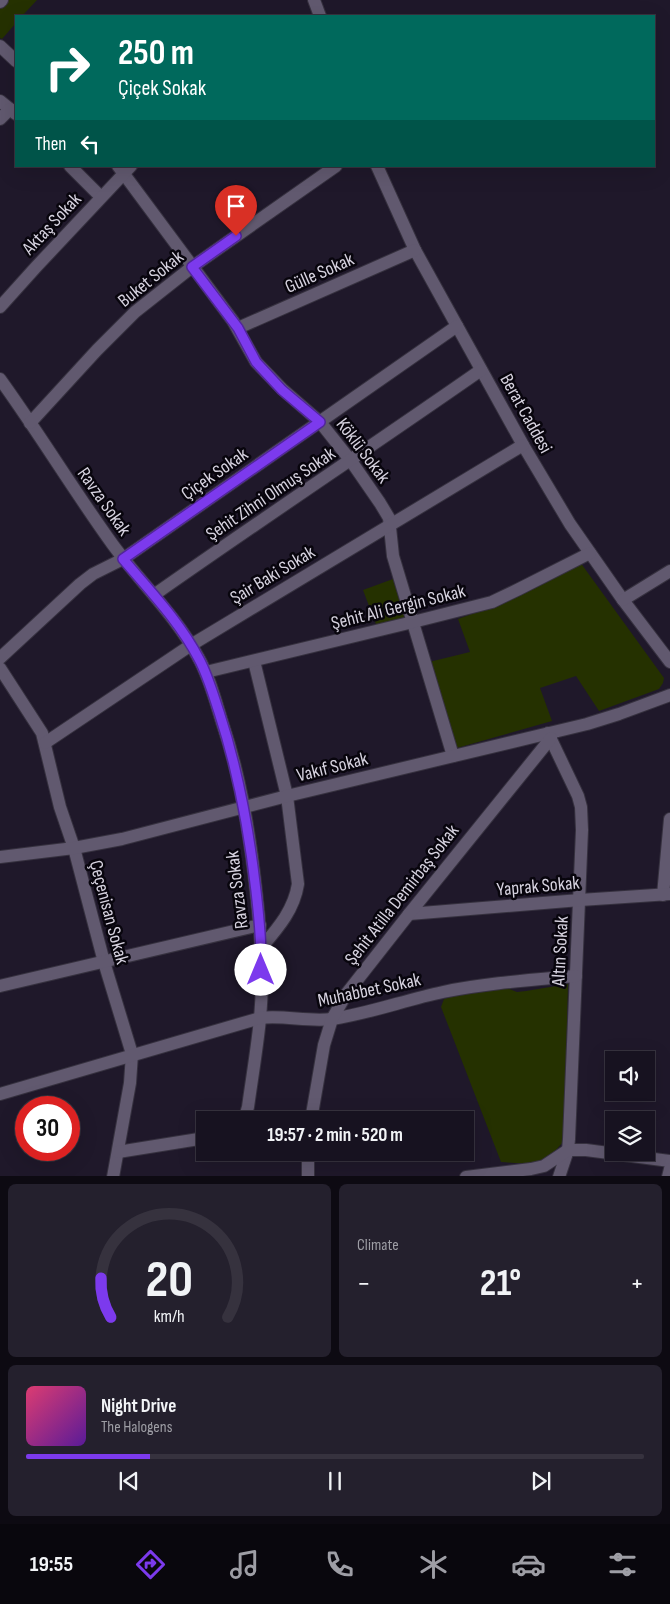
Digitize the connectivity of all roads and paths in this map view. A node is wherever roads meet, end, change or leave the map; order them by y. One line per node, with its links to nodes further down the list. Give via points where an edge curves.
1 (314, 0): 2 (street)
2 (320, 15)
3 (0, 46): 4 (street)
4 (15, 59)
5 (9, 108): 6 (street)
6 (0, 119)
7 (71, 167): 11 (street)
8 (335, 167): 13 (street, Buket Sokak)
9 (377, 167): 12 (street, Berat Caddesi)
10 (125, 168): 11 (street, Aktaş Sokak); 13 (street, Köklü Sokak)
11 (101, 197): 14 (street, Aktaş Sokak)
12 (415, 250): 15 (street, Berat Caddesi); 16 (street, Gülle Sokak)
13 (192, 267): 16 (street, Köklü Sokak); 20 (street, Buket Sokak, via 135,312)
14 (0, 307)
15 (457, 326): 17 (street, Berat Caddesi); 19 (street, Çiçek Sokak)
16 (238, 328): 19 (street, Köklü Sokak, via 263,370)
17 (481, 370): 21 (street, Berat Caddesi); 22 (street, Şehit Zihni Olmuş Sokak)
18 (0, 379): 20 (street, Ravza Sokak)
19 (320, 422): 22 (street, Köklü Sokak); 25 (street, Çiçek Sokak)
20 (30, 423): 25 (street, Ravza Sokak)
21 (523, 445): 23 (street, Şair Baki Sokak); 24 (street, Berat Caddesi)
22 (351, 461): 23 (street, Köklü Sokak, via 380,503); 27 (street, Şehit Zihni Olmuş Sokak)
23 (390, 525): 29 (street, Köklü Sokak, via 393,556); 30 (street, Şair Baki Sokak)
24 (590, 553): 28 (street, Berat Caddesi); 29 (street, Şehit Ali Gergin Sokak, via 502,598)
25 (123, 559): 27 (street, Ravza Sokak); 31 (street, Çiçek Sokak, via 80,584)
26 (670, 571): 28 (street)
27 (154, 595): 30 (street, Ravza Sokak)
28 (623, 600): 33 (street, Berat Caddesi)
29 (413, 622): 32 (street, Şehit Ali Gergin Sokak); 39 (street, Köklü Sokak)
30 (191, 645): 35 (street, Ravza Sokak); 38 (street, Şair Baki Sokak)
31 (0, 658)
32 (254, 661): 35 (street, Şehit Ali Gergin Sokak); 40 (street)
33 (670, 662)
34 (0, 668): 38 (street, Çeçenisan Sokak, via 42,733)
35 (206, 672): 41 (street, Ravza Sokak, via 231,749)
36 (670, 695): 37 (street, Vakıf Sokak)
37 (550, 736): 39 (street, Vakıf Sokak); 46 (street, Altın Sokak, via 581,807); 47 (street, Şehit Atilla Demirbaş Sokak)
38 (45, 743): 43 (street, Çeçenisan Sokak, via 60,807)
39 (453, 756): 40 (street, Vakıf Sokak)
40 (287, 796): 41 (street, Vakıf Sokak); 49 (street, via 298,873 297,894 288,914)
41 (244, 808): 43 (street, Vakıf Sokak); 48 (street, Ravza Sokak)
42 (670, 819): 45 (street)
43 (74, 848): 44 (street, Vakıf Sokak); 50 (street, Çeçenisan Sokak)
44 (0, 857)
45 (666, 895): 46 (street, Yaprak Sokak)
46 (580, 900): 47 (street, Yaprak Sokak); 51 (street, Altın Sokak)
47 (409, 914): 54 (street, Şehit Atilla Demirbaş Sokak, via 347,993)
48 (260, 925): 49 (street, Ravza Sokak); 50 (street)
49 (261, 948): 53 (street, Ravza Sokak)
50 (104, 962): 52 (street); 55 (street, Çeçenisan Sokak)
51 (576, 976): 54 (street, Muhabbet Sokak, via 445,992); 60 (street, Altın Sokak)
52 (0, 986)
53 (260, 1018): 54 (street, Muhabbet Sokak); 55 (street, Muhabbet Sokak); 57 (street, Ravza Sokak)
54 (332, 1019): 58 (street, Şehit Atilla Demirbaş Sokak, via 324,1045)
55 (132, 1054): 56 (street, Muhabbet Sokak); 61 (street, Çeçenisan Sokak)
56 (0, 1094)
57 (247, 1111)
58 (313, 1111)
59 (196, 1139): 61 (street)
60 (568, 1150): 63 (street); 65 (street, via 544,1166); 69 (street, Altın Sokak)
61 (118, 1152): 66 (street, Çeçenisan Sokak)
62 (308, 1161): 67 (street)
63 (670, 1161)
64 (670, 1169): 70 (street)
65 (497, 1175): 68 (street)
66 (113, 1176)
67 (308, 1176)
68 (466, 1176)
69 (559, 1176)
70 (668, 1176)

